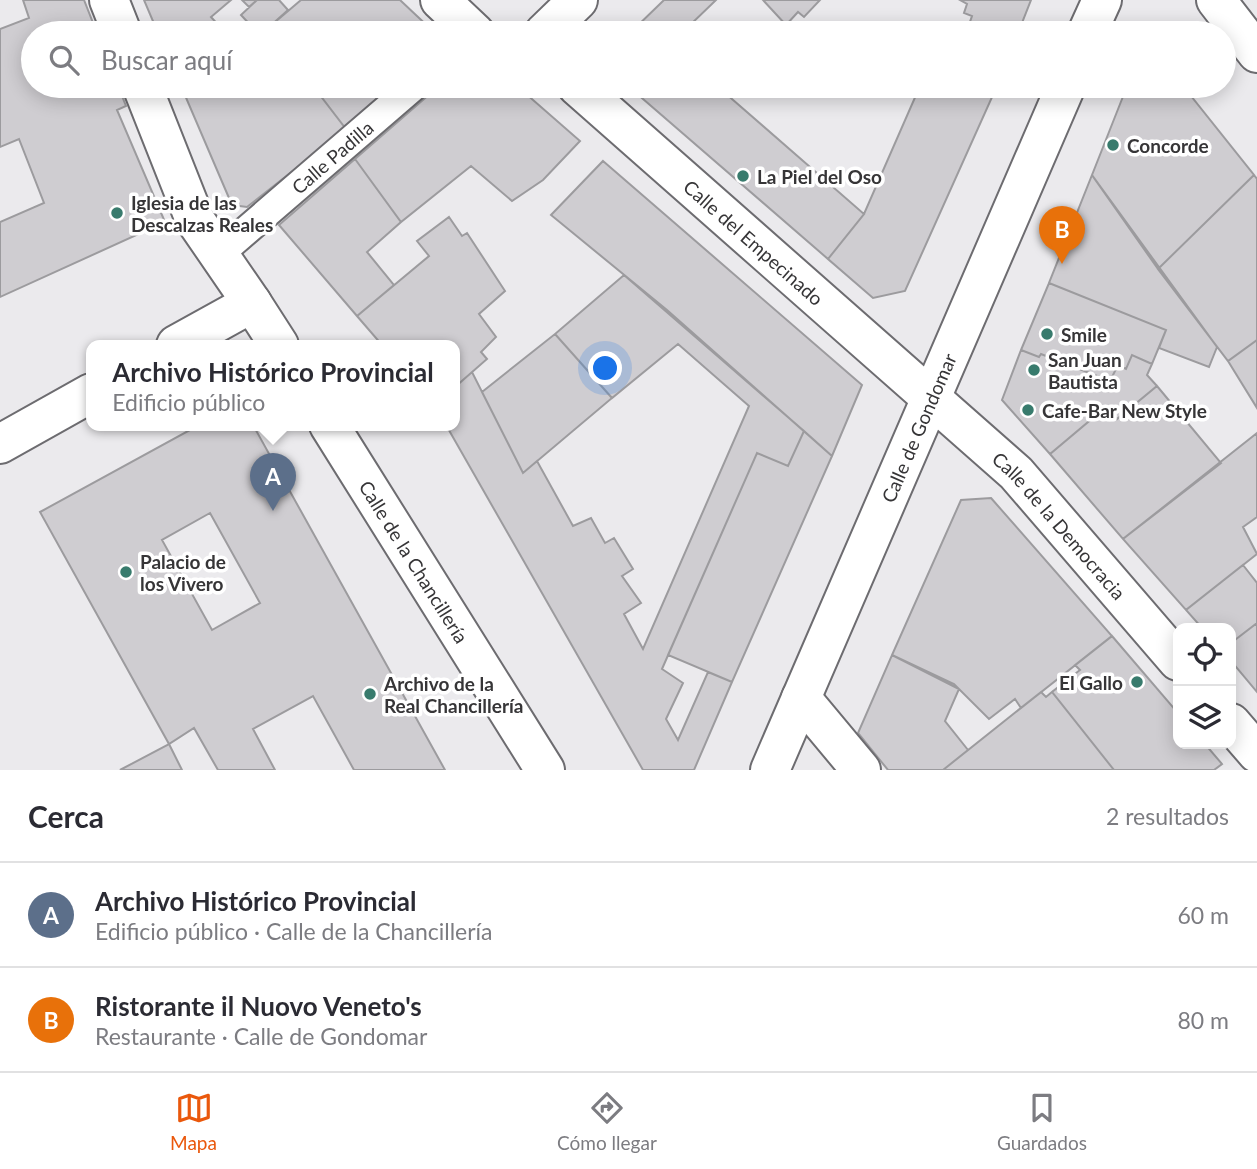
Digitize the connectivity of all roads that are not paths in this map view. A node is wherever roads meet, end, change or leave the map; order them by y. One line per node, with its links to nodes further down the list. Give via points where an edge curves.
1 (108, 0): 6 (street)
2 (440, 0): 7 (street)
3 (578, 0): 8 (street)
4 (1102, 0): 9 (street)
5 (1216, 0): 10 (street)
6 (117, 21)
7 (462, 21)
8 (556, 21)
9 (1092, 21)
10 (1232, 21)
11 (1236, 26): 12 (street)
12 (1257, 53)
13 (147, 98): 17 (street, via 195,220)
14 (400, 98): 17 (street, Calle Padilla)
15 (591, 98): 22 (street, Calle del Empecinado)
16 (1061, 98): 22 (street, Calle de Gondomar)
17 (219, 254): 18 (street)
18 (252, 303): 19 (street); 20 (street)
19 (185, 340)
20 (276, 340)
21 (86, 396): 24 (street)
22 (930, 399): 25 (street, Calle de la Democracia, via 1016,473); 26 (street, Calle de Gondomar)
23 (333, 431): 29 (street, Calle de la Chancillería)
24 (0, 444)
25 (1173, 656)
26 (801, 698): 30 (street, Calle de Gondomar); 31 (street)
27 (1236, 729): 28 (street)
28 (1257, 753)
29 (545, 770)
30 (771, 770)
31 (861, 770)

